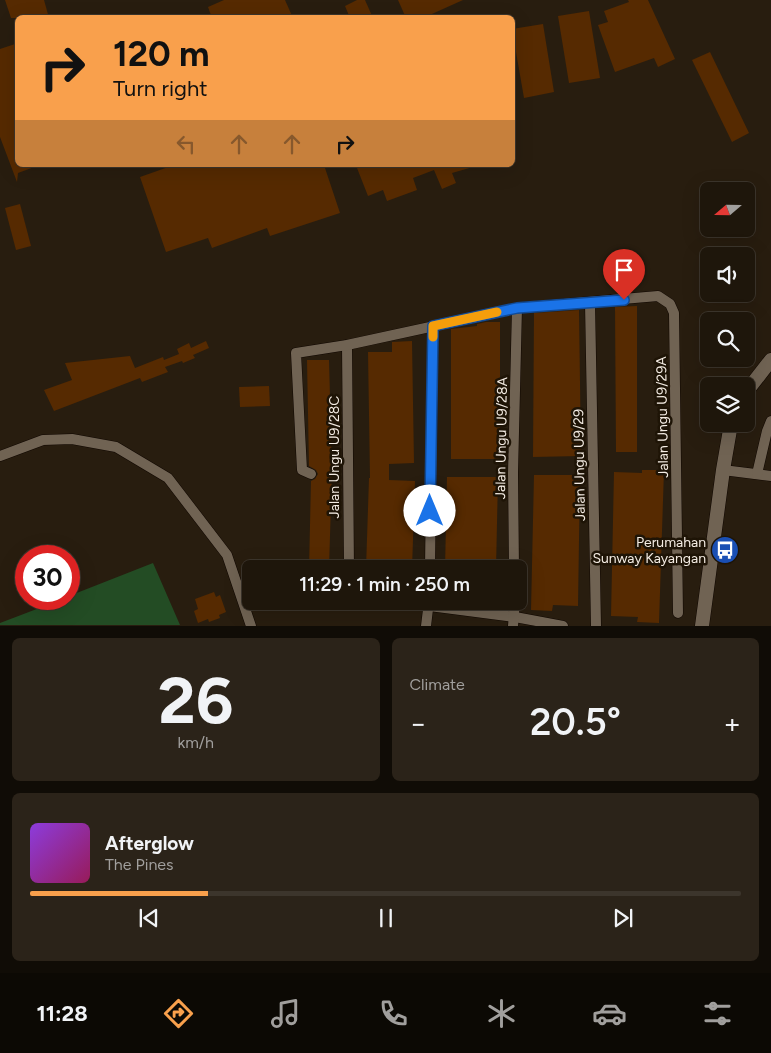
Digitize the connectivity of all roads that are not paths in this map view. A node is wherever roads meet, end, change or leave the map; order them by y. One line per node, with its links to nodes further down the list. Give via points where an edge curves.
1 (590, 303): 2 (street); 19 (street, Jalan Ungu U9/29A, via 658,296 670,304 674,314); 24 (street, Jalan Ungu U9/29)
2 (517, 308): 3 (street); 16 (street, Jalan Ungu U9/28A)
3 (433, 326): 4 (street); 15 (street)
4 (347, 345): 11 (street, via 296,353 302,470); 14 (street, Jalan Ungu U9/28C)
5 (771, 360): 6 (street)
6 (755, 380)
7 (771, 421): 12 (street)
8 (730, 432): 10 (street)
9 (0, 456): 21 (street, via 43,440 72,439 116,448 168,478 227,555)
10 (723, 470): 12 (street); 25 (street)
11 (311, 474)
12 (757, 474): 13 (street)
13 (771, 476)
14 (348, 560)
15 (430, 560)
16 (514, 560)
17 (428, 610): 22 (street)
18 (459, 610): 20 (street)
19 (678, 613)
20 (514, 621): 23 (street)
21 (251, 626)
22 (426, 626)
23 (563, 626)
24 (596, 626)
25 (702, 626)

